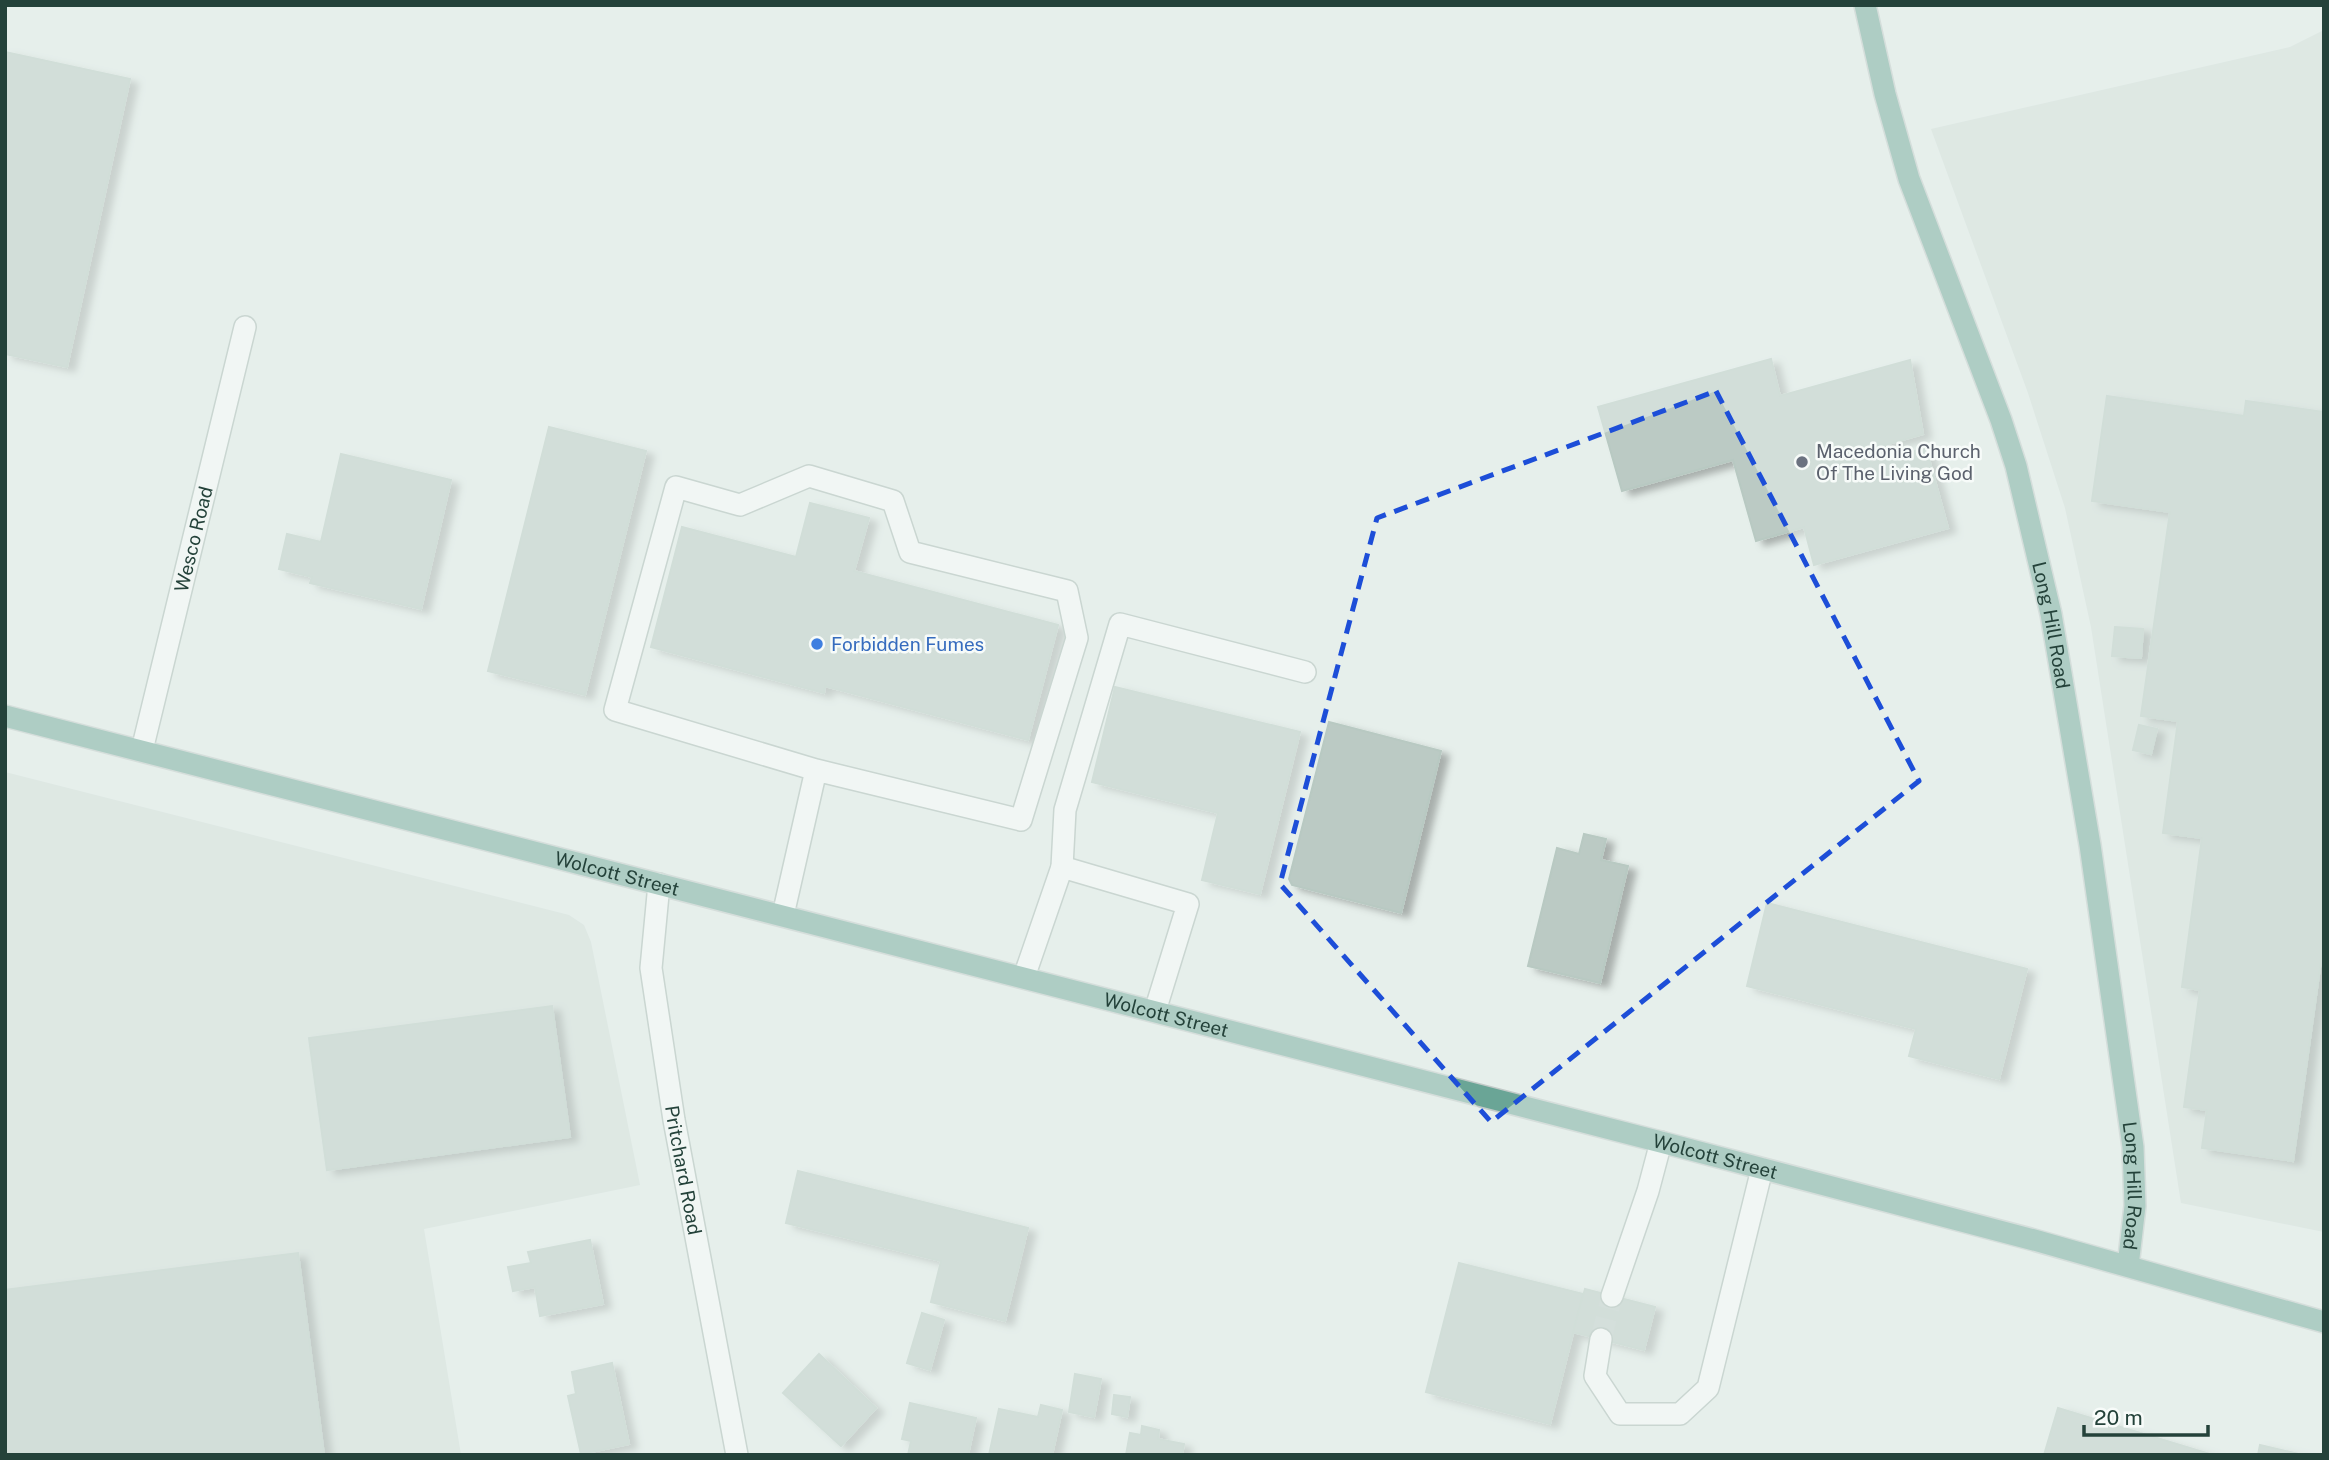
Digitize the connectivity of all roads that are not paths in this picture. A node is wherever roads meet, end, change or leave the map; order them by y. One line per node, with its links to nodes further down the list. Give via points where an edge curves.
1 (1864, 5): 14 (main road, Long Hill Road, via 1909,178 2001,419 2051,614 2133,1147 2135,1206)
2 (246, 327): 5 (street, Wesco Road)
3 (1305, 672): 7 (street, via 1120,624 1065,810)
4 (5, 716): 5 (main road, Wolcott Street)
5 (142, 750): 8 (main road, Wolcott Street)
6 (816, 770): 6 (street, via 1021,820 1077,638 1067,591 911,552 893,501 809,476 740,505 676,487 615,710); 9 (street)
7 (1062, 867): 10 (street); 11 (street, via 1188,904)
8 (659, 884): 9 (main road, Wolcott Street); 18 (street, Pritchard Road, via 651,968 674,1121)
9 (783, 915): 10 (main road, Wolcott Street)
10 (1024, 977): 11 (main road, Wolcott Street)
11 (1155, 1011): 12 (main road, Wolcott Street)
12 (1661, 1142): 13 (main road, Wolcott Street); 15 (street)
13 (1762, 1169): 14 (main road, Wolcott Street); 17 (street, via 1708,1388 1680,1414 1620,1414 1594,1376)
14 (2128, 1266): 16 (main road, Wolcott Street)
15 (1612, 1296)
16 (2324, 1322)
17 (1601, 1339)
18 (737, 1455)

